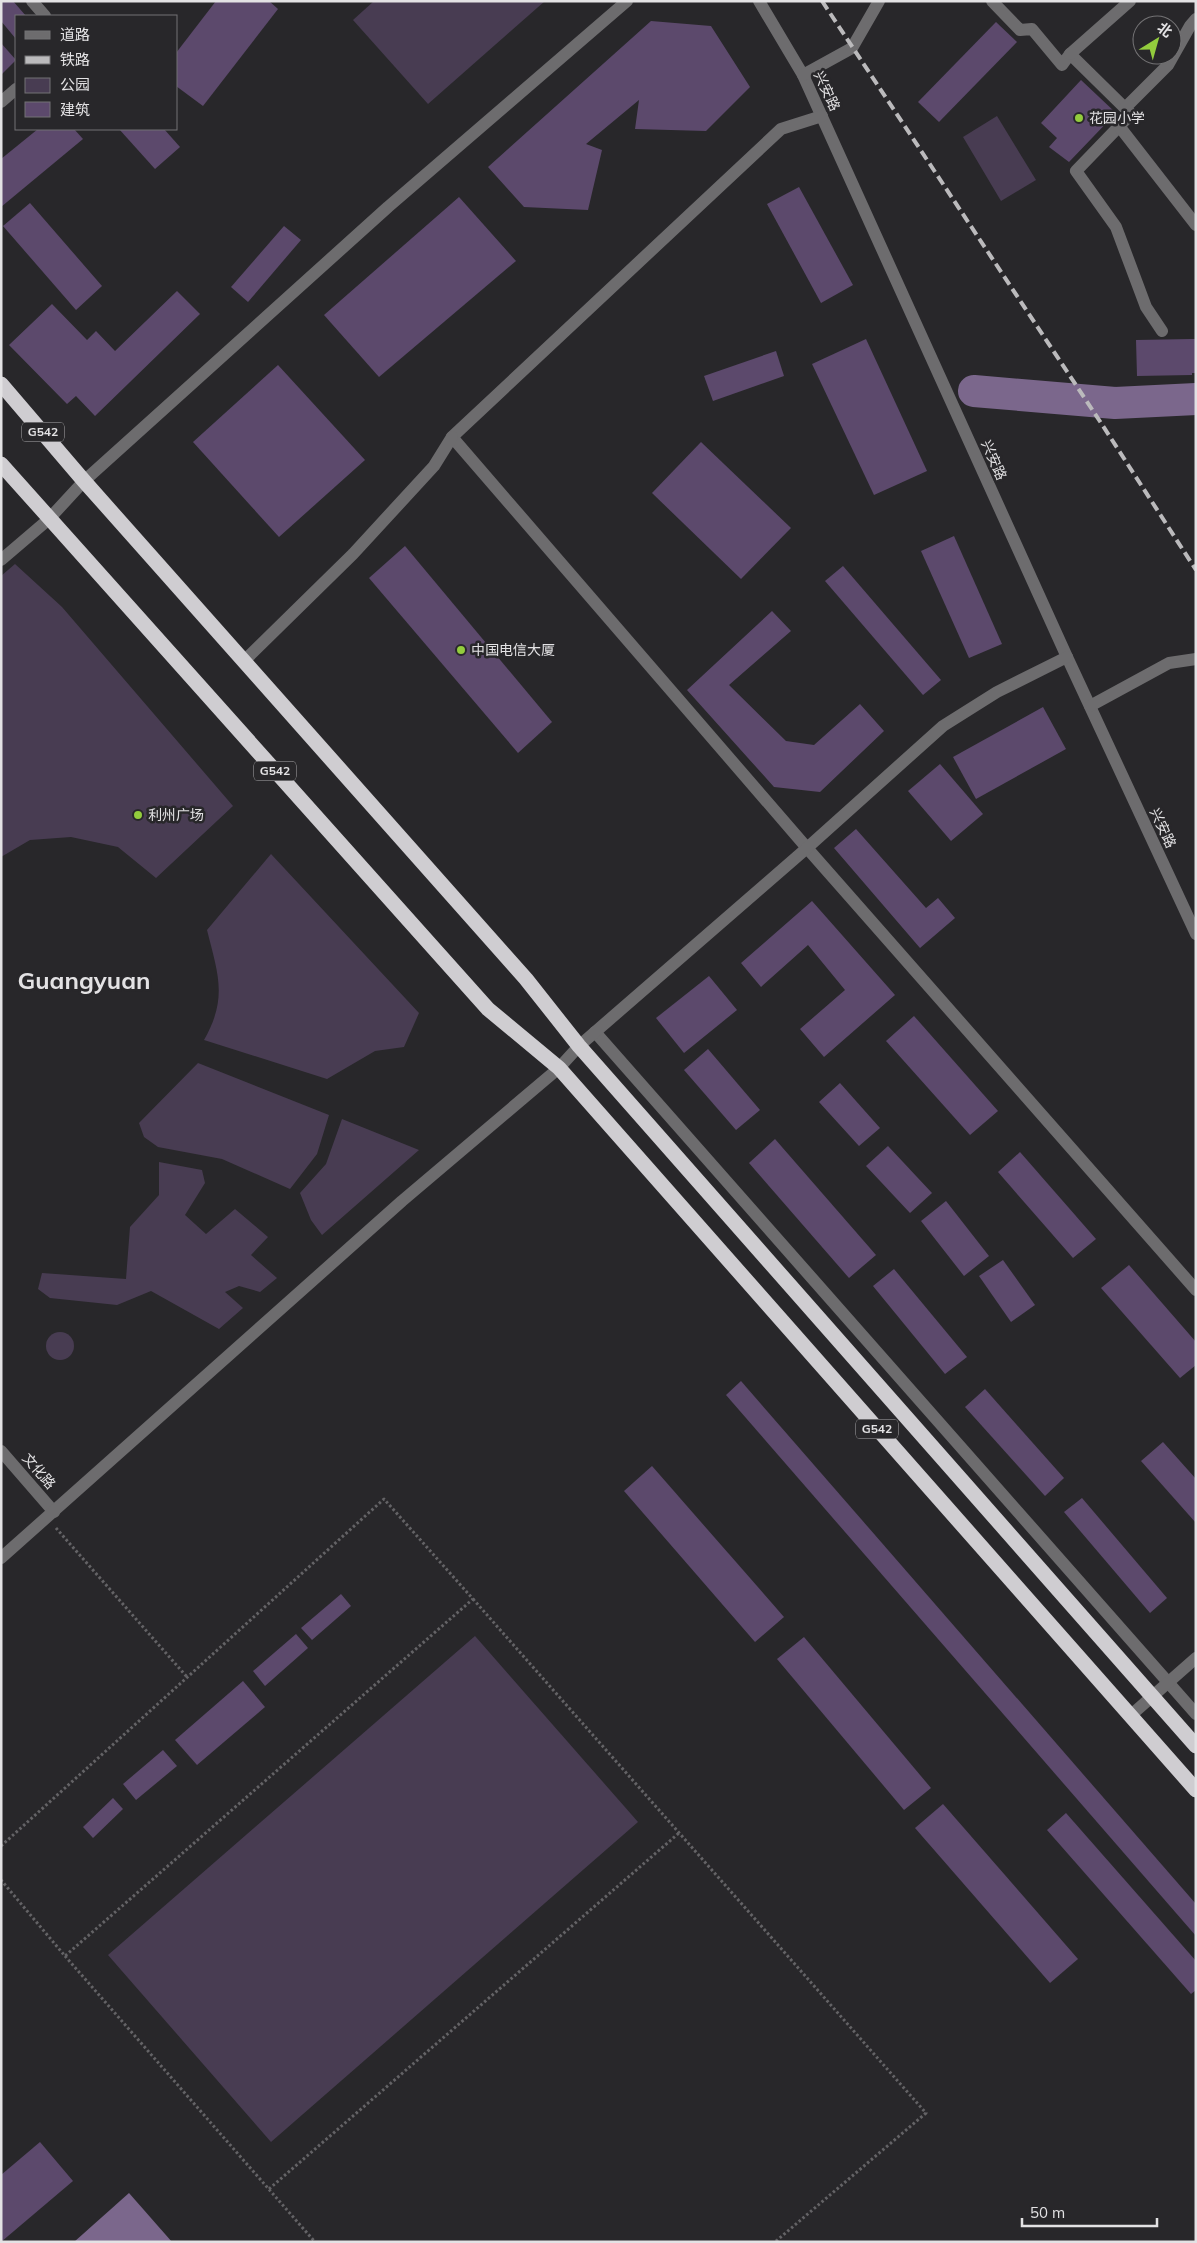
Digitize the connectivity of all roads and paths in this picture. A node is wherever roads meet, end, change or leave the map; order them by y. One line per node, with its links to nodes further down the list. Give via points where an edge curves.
1 (32, 1): 7 (street)
2 (627, 1): 21 (street, via 388,207)
3 (759, 1): 10 (street, 兴安路)
4 (879, 1): 10 (street, via 852,48)
5 (992, 1): 9 (street, via 1020,30 1032,29 1062,65)
6 (1130, 1): 9 (street)
7 (44, 15)
8 (1196, 19): 13 (street, via 1168,64)
9 (1070, 54): 13 (street)
10 (803, 75): 14 (street, 兴安路)
11 (15, 90): 12 (street)
12 (1, 102)
13 (1125, 108): 15 (street, via 1131,114)
14 (822, 116): 19 (street, via 781,129); 24 (street, 兴安路)
15 (1119, 126): 16 (street); 17 (street, via 1076,171 1116,227 1146,306)
16 (1196, 225)
17 (1162, 331)
18 (1, 384): 21 (highway, G542)
19 (452, 437): 26 (street, via 434,466 387,518); 28 (street)
20 (1, 464): 22 (highway, G542)
21 (84, 481): 22 (street); 26 (highway, G542)
22 (49, 519): 23 (street); 32 (highway, G542, via 488,1009)
23 (1, 560)
24 (1066, 657): 27 (street, 兴安路); 28 (street, via 998,692 943,726)
25 (1196, 659): 27 (street, via 1169,663)
26 (244, 661): 31 (highway, G542, via 526,979)
27 (1090, 706): 29 (street, 兴安路)
28 (807, 848): 30 (street); 33 (street)
29 (1196, 934)
30 (595, 1032): 31 (street); 40 (street)
31 (579, 1046): 32 (street); 41 (highway, G542)
32 (559, 1068): 35 (street, via 402,1201); 43 (highway, G542)
33 (1196, 1290)
34 (1, 1451): 35 (street, 文化路)
35 (51, 1515): 36 (street); 39 (path)
36 (1, 1558)
37 (473, 1599): 39 (path, via 384,1499); 46 (path); 49 (path)
38 (1196, 1658): 40 (street)
39 (187, 1677): 47 (path)
40 (1168, 1682): 41 (street); 42 (street)
41 (1152, 1696): 43 (street); 44 (highway, G542)
42 (1196, 1714)
43 (1130, 1716): 45 (highway, G542)
44 (1196, 1746)
45 (1196, 1790)
46 (679, 1833): 50 (path); 52 (path, via 926,2113)
47 (1, 1846)
48 (1, 1880): 49 (path)
49 (65, 1956): 50 (path)
50 (269, 2189): 51 (path)
51 (315, 2242)
52 (775, 2242)

